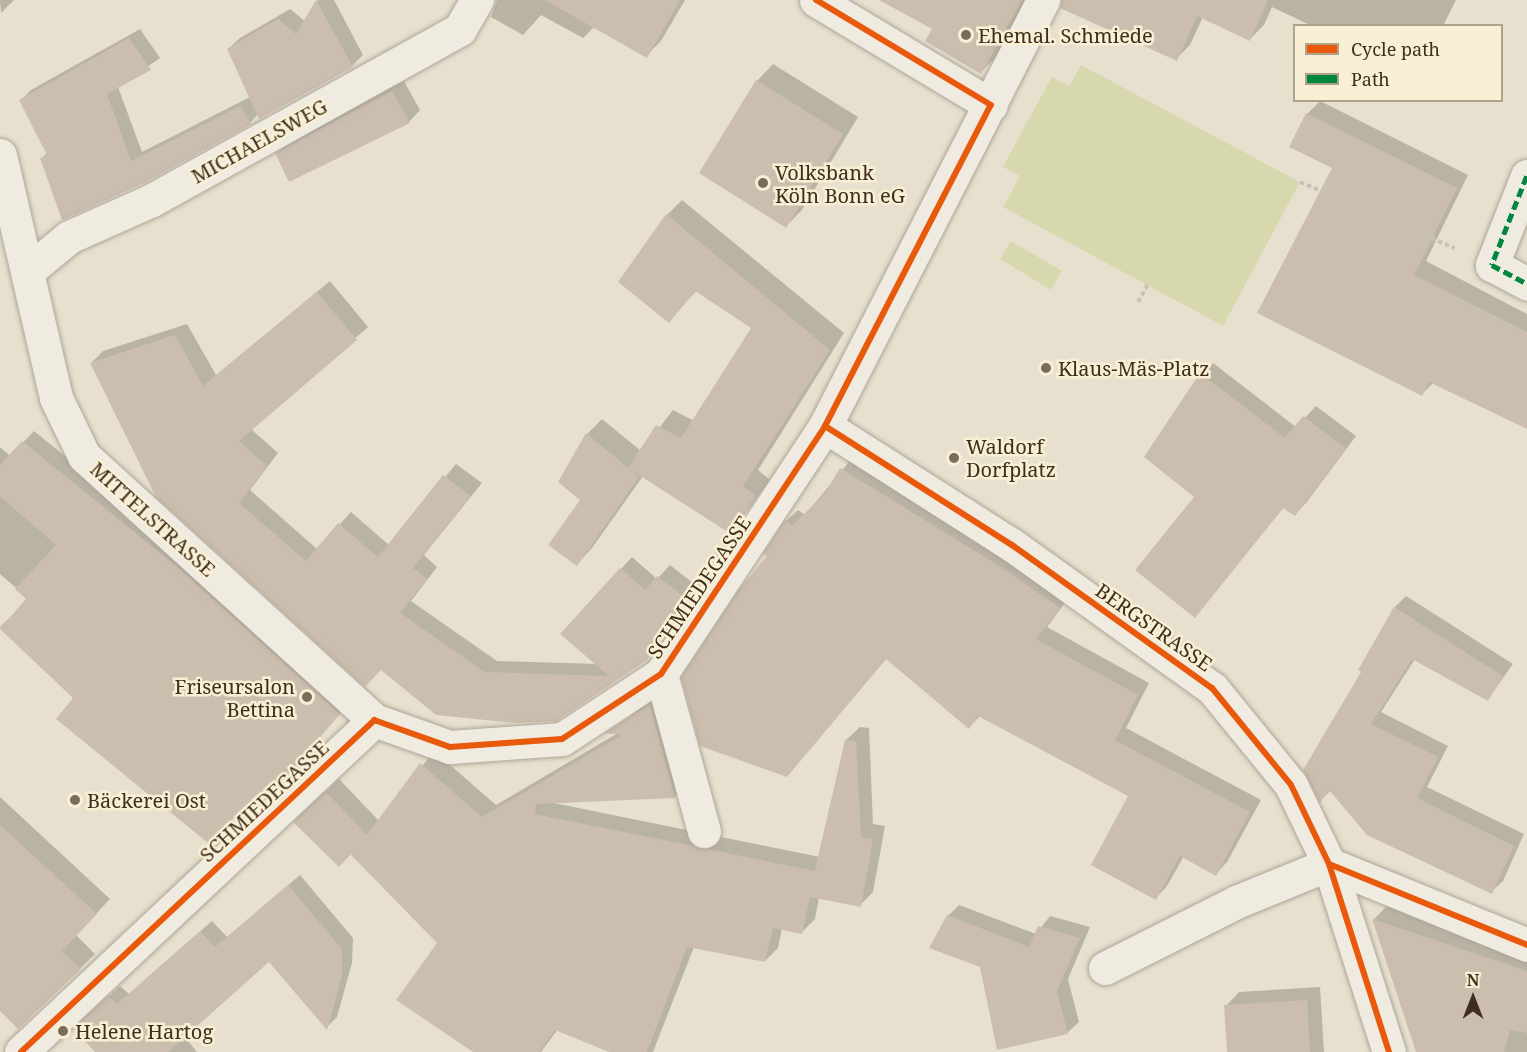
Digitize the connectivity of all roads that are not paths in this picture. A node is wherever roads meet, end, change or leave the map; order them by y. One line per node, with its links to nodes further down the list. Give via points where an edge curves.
1 (477, 0): 7 (street, MICHAELSWEG, via 460,29 152,200 69,237)
2 (816, 0): 4 (street)
3 (1043, 0): 4 (street, SCHMIEDEGASSE)
4 (991, 105): 9 (street, SCHMIEDEGASSE)
5 (0, 155): 7 (street, MITTELSTRASSE)
6 (1527, 176): 8 (street, via 1492,264)
7 (29, 270): 11 (street, MITTELSTRASSE, via 56,398 84,456)
8 (1527, 284)
9 (825, 426): 10 (street, SCHMIEDEGASSE); 13 (street, BERGSTRASSE, via 1012,545 1212,688 1291,785)
10 (661, 674): 11 (street, SCHMIEDEGASSE, via 562,739 450,747); 12 (street, SCHMIEDEGASSE)
11 (374, 720): 16 (street, SCHMIEDEGASSE)
12 (704, 831)
13 (1329, 864): 14 (street); 15 (street, via 1236,902); 17 (street, BERGSTRASSE)
14 (1527, 945)
15 (1105, 968)
16 (21, 1052)
17 (1389, 1052)

